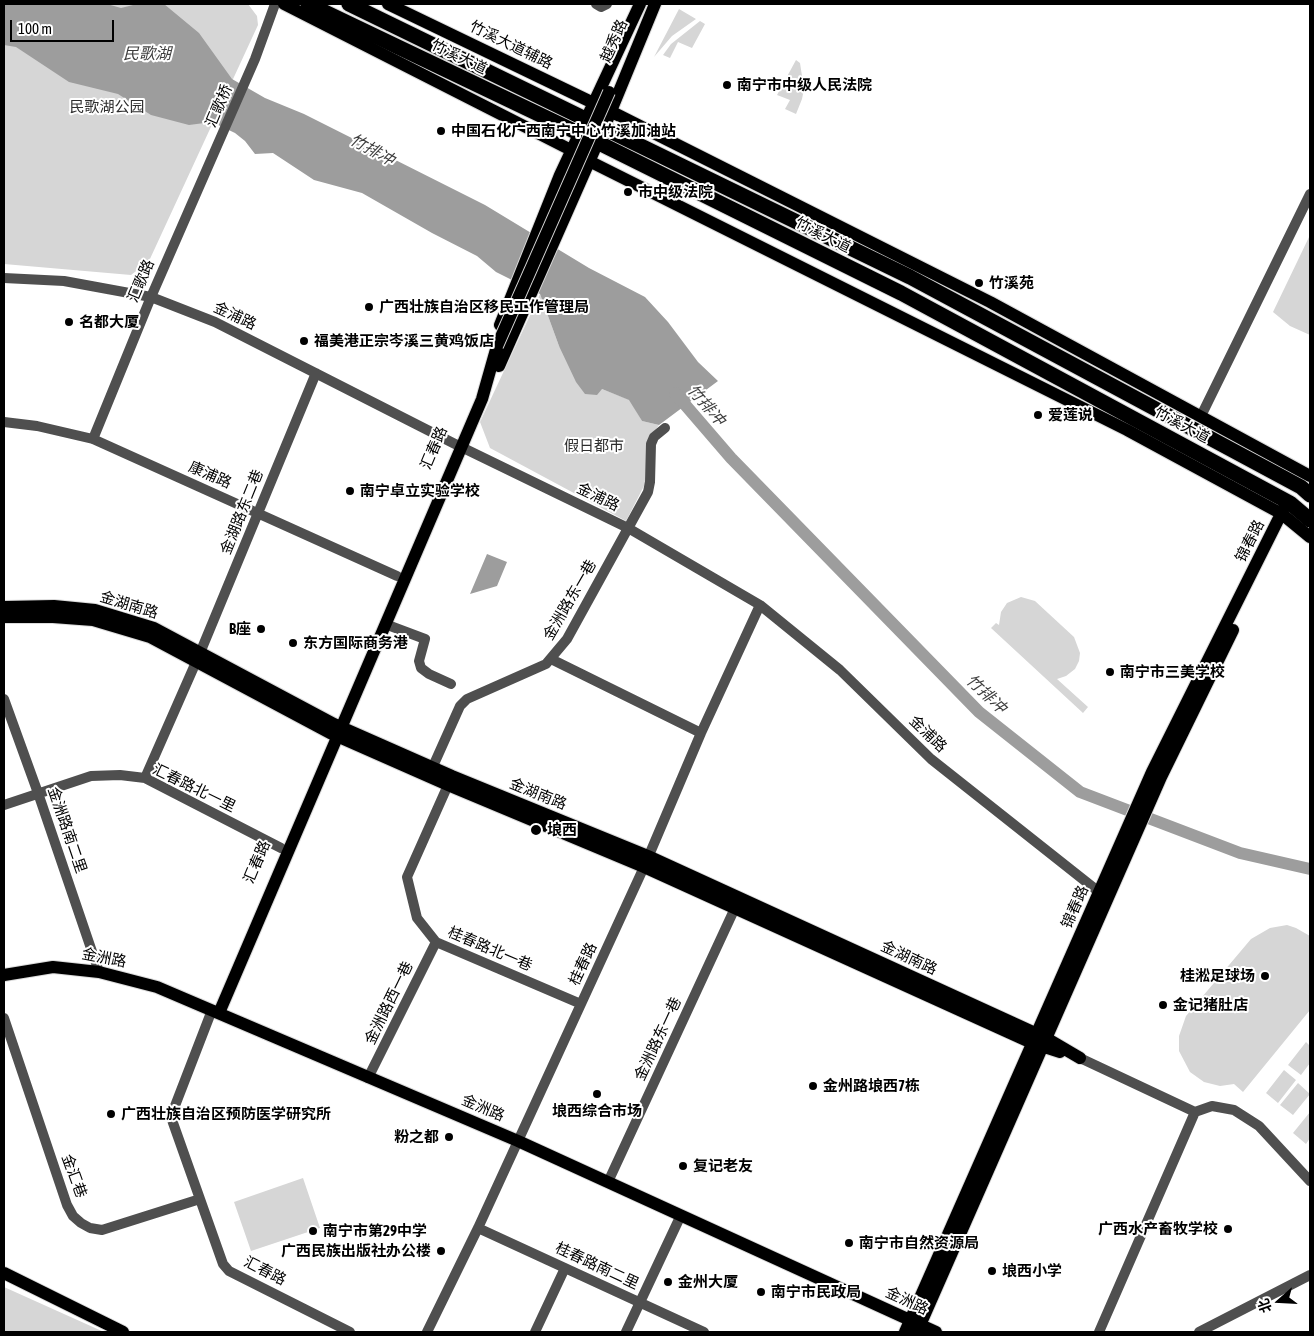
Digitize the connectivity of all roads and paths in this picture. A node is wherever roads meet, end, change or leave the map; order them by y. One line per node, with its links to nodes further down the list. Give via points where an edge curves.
1 (275, 4): 19 (street, 汇歌桥)
2 (308, 4): 14 (highway, 竹溪大道)
3 (348, 4): 14 (highway, 竹溪大道)
4 (388, 4): 12 (main road, 竹溪大道辅路)
5 (596, 4): 6 (street, via 601,7)
6 (607, 4)
7 (640, 4): 12 (main road)
8 (648, 4): 11 (main road, 越秀路)
9 (655, 4): 13 (main road)
10 (288, 5): 17 (main road)
11 (609, 92): 24 (main road, 汇春路, bridge)
12 (593, 103): 13 (main road, 竹溪大道辅路); 14 (main road)
13 (610, 111): 15 (main road); 25 (main road, 竹溪大道辅路, via 990,302)
14 (582, 127): 15 (highway, 竹溪大道); 16 (highway, 竹溪大道); 17 (main road)
15 (604, 128): 16 (main road); 31 (highway, 竹溪大道, via 910,277 1301,487)
16 (597, 142): 18 (main road); 32 (highway, 竹溪大道, via 901,294)
17 (571, 150): 18 (main road); 24 (main road, via 486,360)
18 (589, 161): 24 (main road, via 498,367); 32 (main road)
19 (209, 165): 22 (street, 汇歌路)
20 (1310, 194): 25 (street)
21 (4, 278): 22 (street, 金浦路, via 64,281)
22 (150, 297): 23 (street, 金浦路, via 215,322); 28 (street, 汇歌路)
23 (316, 373): 29 (street, 金浦路); 33 (street, 金湖路东二巷)
24 (478, 397): 29 (main road, 汇春路)
25 (1201, 416): 30 (main road, 竹溪大道辅路)
26 (4, 422): 28 (street, 康浦路)
27 (665, 428): 35 (street, 金洲路东一巷, via 651,444 648,492)
28 (92, 438): 33 (street, 康浦路)
29 (457, 445): 35 (street, 金浦路); 37 (main road, 汇春路); 41 (main road, 汇春路)
30 (1310, 476)
31 (1310, 495)
32 (1288, 510): 34 (highway, 竹溪大道); 36 (main road); 55 (main road, 锦春路, via 1157,774)
33 (258, 513): 37 (street, 康浦路); 42 (street, 金湖路东二巷)
34 (1310, 520)
35 (628, 528): 38 (street, 金浦路); 43 (street, 金洲路东一巷, via 567,640)
36 (1310, 537)
37 (397, 576): 46 (main road, 汇春路)
38 (760, 605): 47 (street, 桂春路); 56 (street, 金浦路, via 840,670 931,759)
39 (4, 607): 42 (main road, 金湖南路, via 54,606 94,610 154,628)
40 (4, 617): 42 (main road, 金湖南路, via 53,616 93,620 150,637)
41 (385, 624): 44 (street, via 425,639 419,660 421,668); 46 (main road, 汇春路)
42 (198, 658): 46 (main road, 金湖南路); 49 (street, 金湖路东二巷)
43 (551, 659): 47 (street); 48 (street, 金洲路东一巷, via 538,668 467,699 460,706)
44 (451, 684)
45 (4, 699): 51 (street, 金洲路南二里)
46 (335, 730): 48 (main road, 金湖南路); 53 (main road, 汇春路); 62 (main road, 汇春路)
47 (701, 733): 54 (street, 桂春路)
48 (431, 772): 50 (main road, 金湖南路); 54 (main road, 金湖南路)
49 (145, 778): 51 (street, 汇春路北一里, via 91,776); 53 (street, 汇春路北一里)
50 (448, 785): 54 (main road, 金湖南路); 58 (street, 桂春路北一巷, via 408,877 417,918)
51 (38, 793): 52 (street, 汇春路北一里); 59 (street, 金洲路南二里)
52 (4, 805)
53 (281, 848): 62 (main road, 汇春路)
54 (646, 862): 57 (main road, 金湖南路); 61 (street, 桂春路); 64 (main road, 金湖南路)
55 (1116, 867): 56 (main road, 锦春路); 64 (main road, 锦春路)
56 (1099, 892): 64 (main road, 锦春路)
57 (735, 908): 64 (main road, 金湖南路); 70 (street, 金洲路东一巷)
58 (436, 942): 61 (street, 桂春路北一巷); 66 (street, 金洲路西一巷)
59 (99, 972): 60 (main road, 金洲路, via 53,967); 62 (main road, 金洲路, via 156,987)
60 (4, 975)
61 (581, 1004): 68 (street, 桂春路)
62 (215, 1011): 66 (main road, 金洲路); 71 (street, 汇春路, via 172,1111 172,1120)
63 (4, 1018): 71 (street, 金汇巷, via 73,1216 90,1228 102,1230)
64 (1039, 1041): 65 (main road, 金湖南路); 78 (main road, 锦春路)
65 (1080, 1058): 67 (street, 金湖南路)
66 (368, 1078): 68 (main road, 金洲路)
67 (1195, 1112): 69 (street, via 1212,1106 1234,1110 1259,1126); 86 (street)
68 (518, 1141): 70 (main road, 金洲路); 73 (street, 桂春路)
69 (1310, 1181)
70 (608, 1182): 72 (main road, 金洲路)
71 (200, 1198): 80 (street, 汇春路, via 223,1264 229,1272)
72 (681, 1215): 77 (street); 78 (main road, 金洲路)
73 (478, 1228): 74 (street, 桂春路南二里); 81 (street, 桂春路)
74 (565, 1268): 77 (street, 桂春路南二里); 82 (street)
75 (4, 1273): 79 (main road)
76 (1310, 1275): 87 (street)
77 (640, 1303): 83 (street); 84 (street, 桂春路南二里)
78 (913, 1327): 85 (main road, 金洲路)
79 (123, 1332)
80 (350, 1332)
81 (427, 1332)
82 (535, 1332)
83 (626, 1332)
84 (704, 1332)
85 (936, 1332)
86 (1100, 1332)
87 (1199, 1332)

